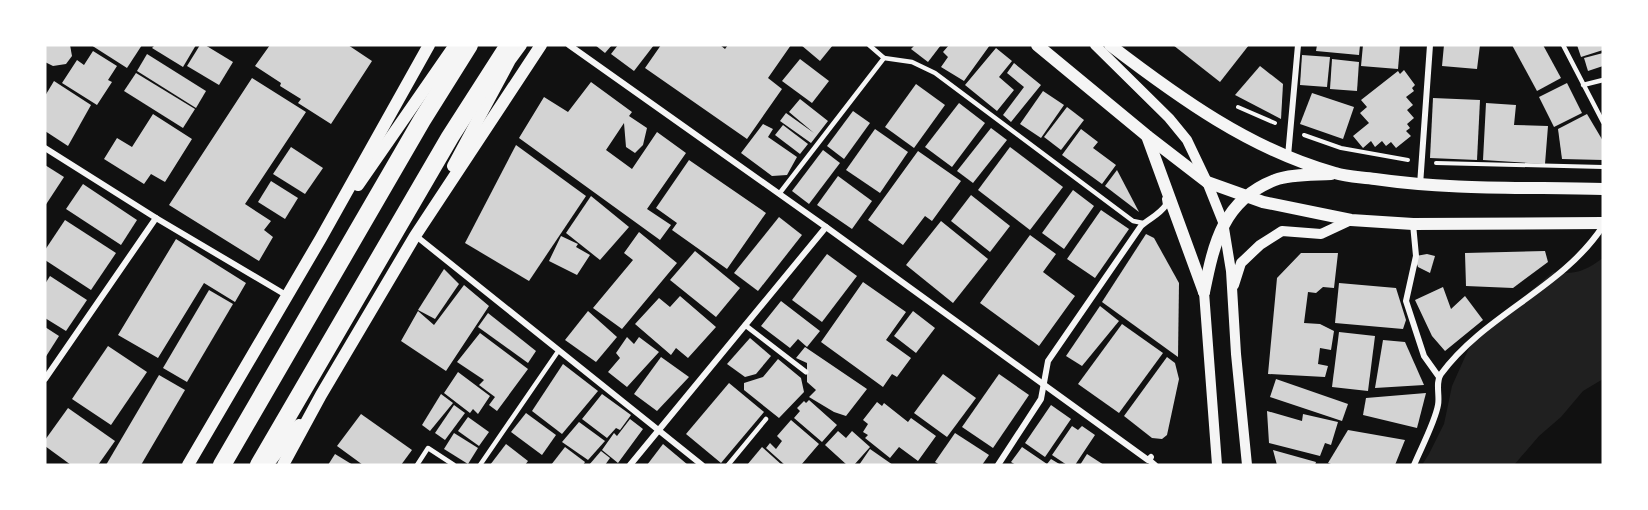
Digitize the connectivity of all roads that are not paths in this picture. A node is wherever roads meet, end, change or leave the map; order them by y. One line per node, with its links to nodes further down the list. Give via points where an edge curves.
1 (429, 45): 36 (main road)
2 (455, 45): 36 (main road)
3 (469, 45): 50 (highway)
4 (521, 45): 14 (main road)
5 (542, 45): 35 (main road)
6 (569, 45): 26 (street)
7 (869, 45): 15 (lane)
8 (1037, 45): 19 (main road)
9 (1095, 45): 23 (street, via 1169,118 1186,140)
10 (1110, 45): 21 (main road, via 1212,118)
11 (1298, 45): 21 (street)
12 (1430, 45): 24 (street)
13 (1563, 45): 17 (lane)
14 (510, 53): 35 (main road); 51 (highway, via 450,137)
15 (884, 58): 26 (lane); 29 (lane, via 912,62 935,73 1133,221 1143,223)
16 (1603, 80): 17 (lane)
17 (1583, 85): 18 (lane)
18 (1603, 122)
19 (1146, 135): 23 (main road); 29 (street, via 1166,205); 38 (main road)
20 (45, 148): 28 (street)
21 (1288, 156): 22 (main road)
22 (1335, 174): 24 (main road); 27 (main road, via 1277,179)
23 (1207, 182): 27 (main road); 31 (street)
24 (1420, 185): 25 (main road)
25 (1603, 189)
26 (779, 194): 34 (street)
27 (1245, 195): 30 (main road); 31 (main road)
28 (156, 218): 39 (street); 44 (street)
29 (1151, 218): 45 (street, via 1133,237 1048,361)
30 (1351, 220): 32 (main road); 37 (street, via 1321,234 1282,231 1241,263)
31 (1223, 222): 37 (street); 38 (main road)
32 (1413, 224): 33 (main road); 43 (street, via 1416,256 1406,301 1424,356)
33 (1603, 225): 43 (street, via 1576,260 1493,322)
34 (826, 227): 40 (street); 45 (street)
35 (415, 236): 41 (street); 46 (main road)
36 (321, 238): 39 (main road)
37 (1232, 291): 63 (street)
38 (1204, 292): 62 (street)
39 (286, 295): 49 (main road)
40 (745, 325): 42 (street); 48 (street)
41 (559, 350): 48 (street); 56 (lane)
42 (806, 372)
43 (1439, 377): 64 (street, via 1438,406)
44 (45, 379)
45 (1043, 383): 60 (street, via 1041,399); 61 (street, via 1148,460 1151,457 1149,460)
46 (321, 395): 52 (main road); 53 (main road)
47 (766, 419): 59 (lane)
48 (659, 429): 57 (street); 58 (street)
49 (188, 465)
50 (222, 465)
51 (260, 465)
52 (267, 465)
53 (283, 465)
54 (417, 465): 55 (lane, via 428,448)
55 (454, 465)
56 (480, 465)
57 (630, 465)
58 (702, 465)
59 (728, 465)
60 (998, 465)
61 (1155, 465)
62 (1217, 465)
63 (1247, 465)
64 (1414, 465)

